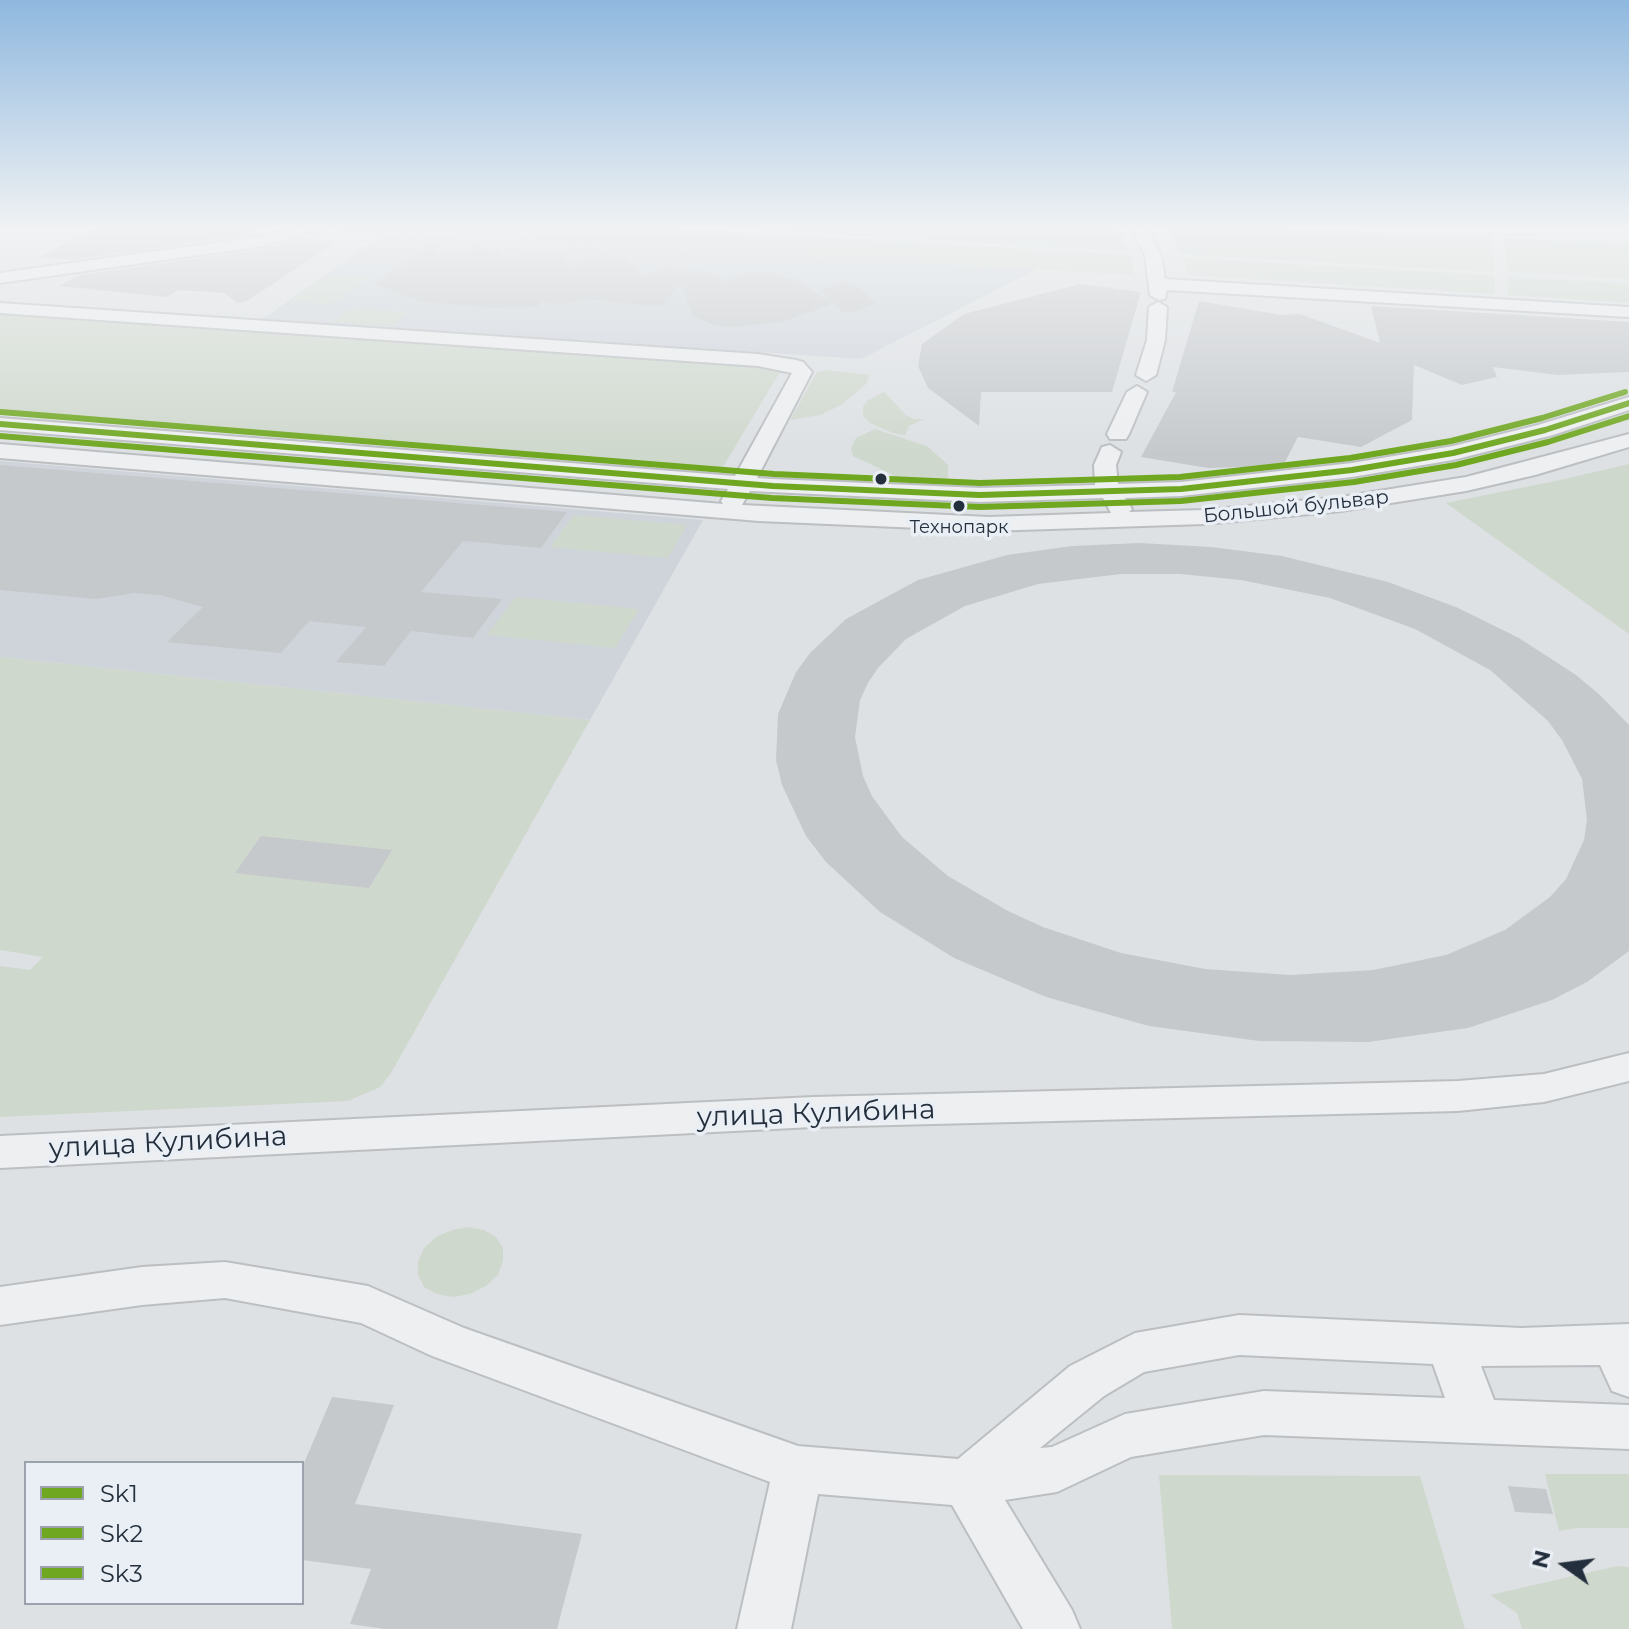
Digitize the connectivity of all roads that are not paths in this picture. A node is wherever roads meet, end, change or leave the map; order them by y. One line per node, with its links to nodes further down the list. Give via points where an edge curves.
1 (1159, 302): 10 (street, via 1156,340 1104,469)
2 (1353, 302): 4 (street)
3 (0, 308): 9 (street, via 796,366 802,372 798,381)
4 (1629, 312)
5 (1629, 403): 10 (street, Большой бульвар, via 1453,453 1366,468 1286,480)
6 (0, 424): 9 (street, Большой бульвар)
7 (1629, 440): 12 (street, Большой бульвар, via 1527,470 1400,495 1250,514)
8 (0, 451): 11 (street, Большой бульвар)
9 (742, 484): 10 (street, Большой бульвар, via 966,495); 11 (street)
10 (1111, 492): 12 (street)
11 (727, 512): 12 (street, Большой бульвар, via 956,524)
12 (1128, 522)
13 (1629, 1067): 14 (street, улица Кулибина, via 1544,1088 1458,1096 813,1112)
14 (0, 1152)
15 (0, 1306): 20 (street, via 225,1280 368,1305 448,1342)
16 (1449, 1344): 17 (street); 18 (street); 21 (street, via 1239,1335 1135,1353 1087,1381)
17 (1624, 1355)
18 (1478, 1421): 19 (street); 21 (street, via 1264,1413 1125,1436 1057,1469)
19 (1629, 1427)
20 (798, 1469): 21 (street); 22 (street)
21 (967, 1483): 23 (street)
22 (764, 1629)
23 (1053, 1629)

